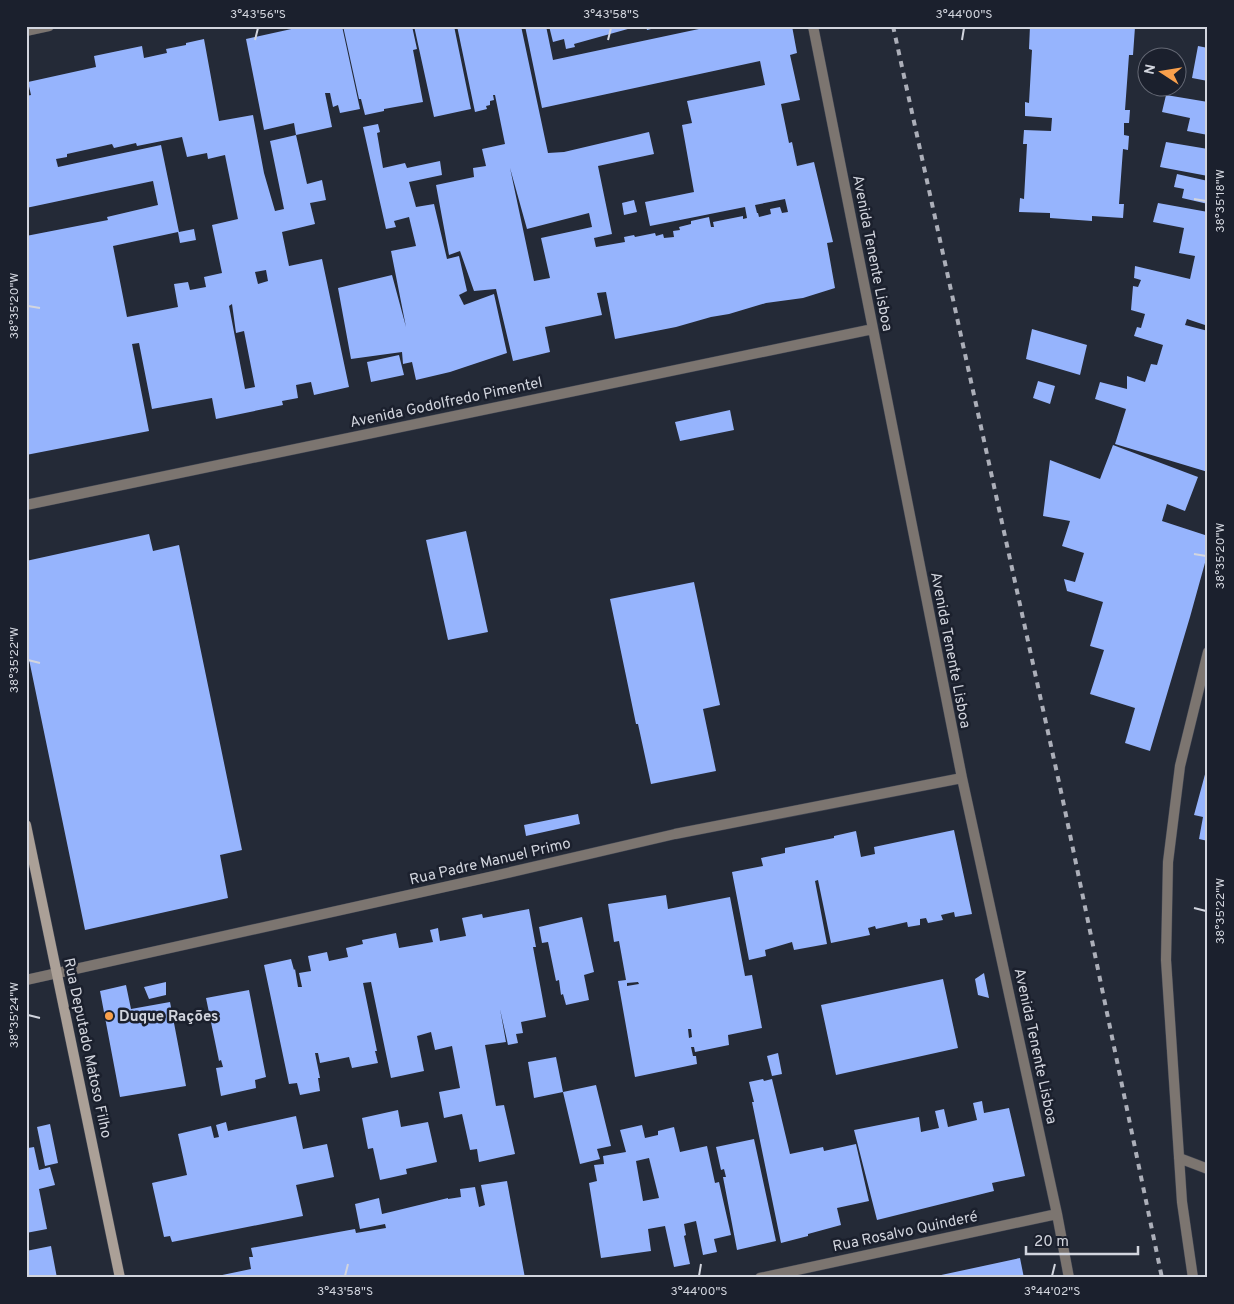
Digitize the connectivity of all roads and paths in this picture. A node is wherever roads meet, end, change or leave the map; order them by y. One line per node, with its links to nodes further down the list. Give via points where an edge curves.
1 (49, 26): 3 (street)
2 (814, 26): 4 (street, Avenida Tenente Lisboa)
3 (26, 31)
4 (873, 329): 5 (street, Avenida Godolfredo Pimentel); 7 (street, Avenida Tenente Lisboa)
5 (26, 505)
6 (1208, 652): 11 (street, via 1180,766 1168,862 1166,960)
7 (962, 778): 9 (street, Rua Padre Manuel Primo, via 675,834); 13 (street, Avenida Tenente Lisboa)
8 (26, 825): 9 (street, Rua Deputado Matoso Filho)
9 (56, 973): 10 (street, Rua Padre Manuel Primo); 14 (street, Rua Deputado Matoso Filho)
10 (26, 980)
11 (1179, 1158): 12 (street); 17 (street)
12 (1208, 1169)
13 (1057, 1214): 15 (street, Rua Rosalvo Quinderé); 16 (street, Avenida Tenente Lisboa)
14 (120, 1278)
15 (760, 1278)
16 (1069, 1278)
17 (1193, 1278)

